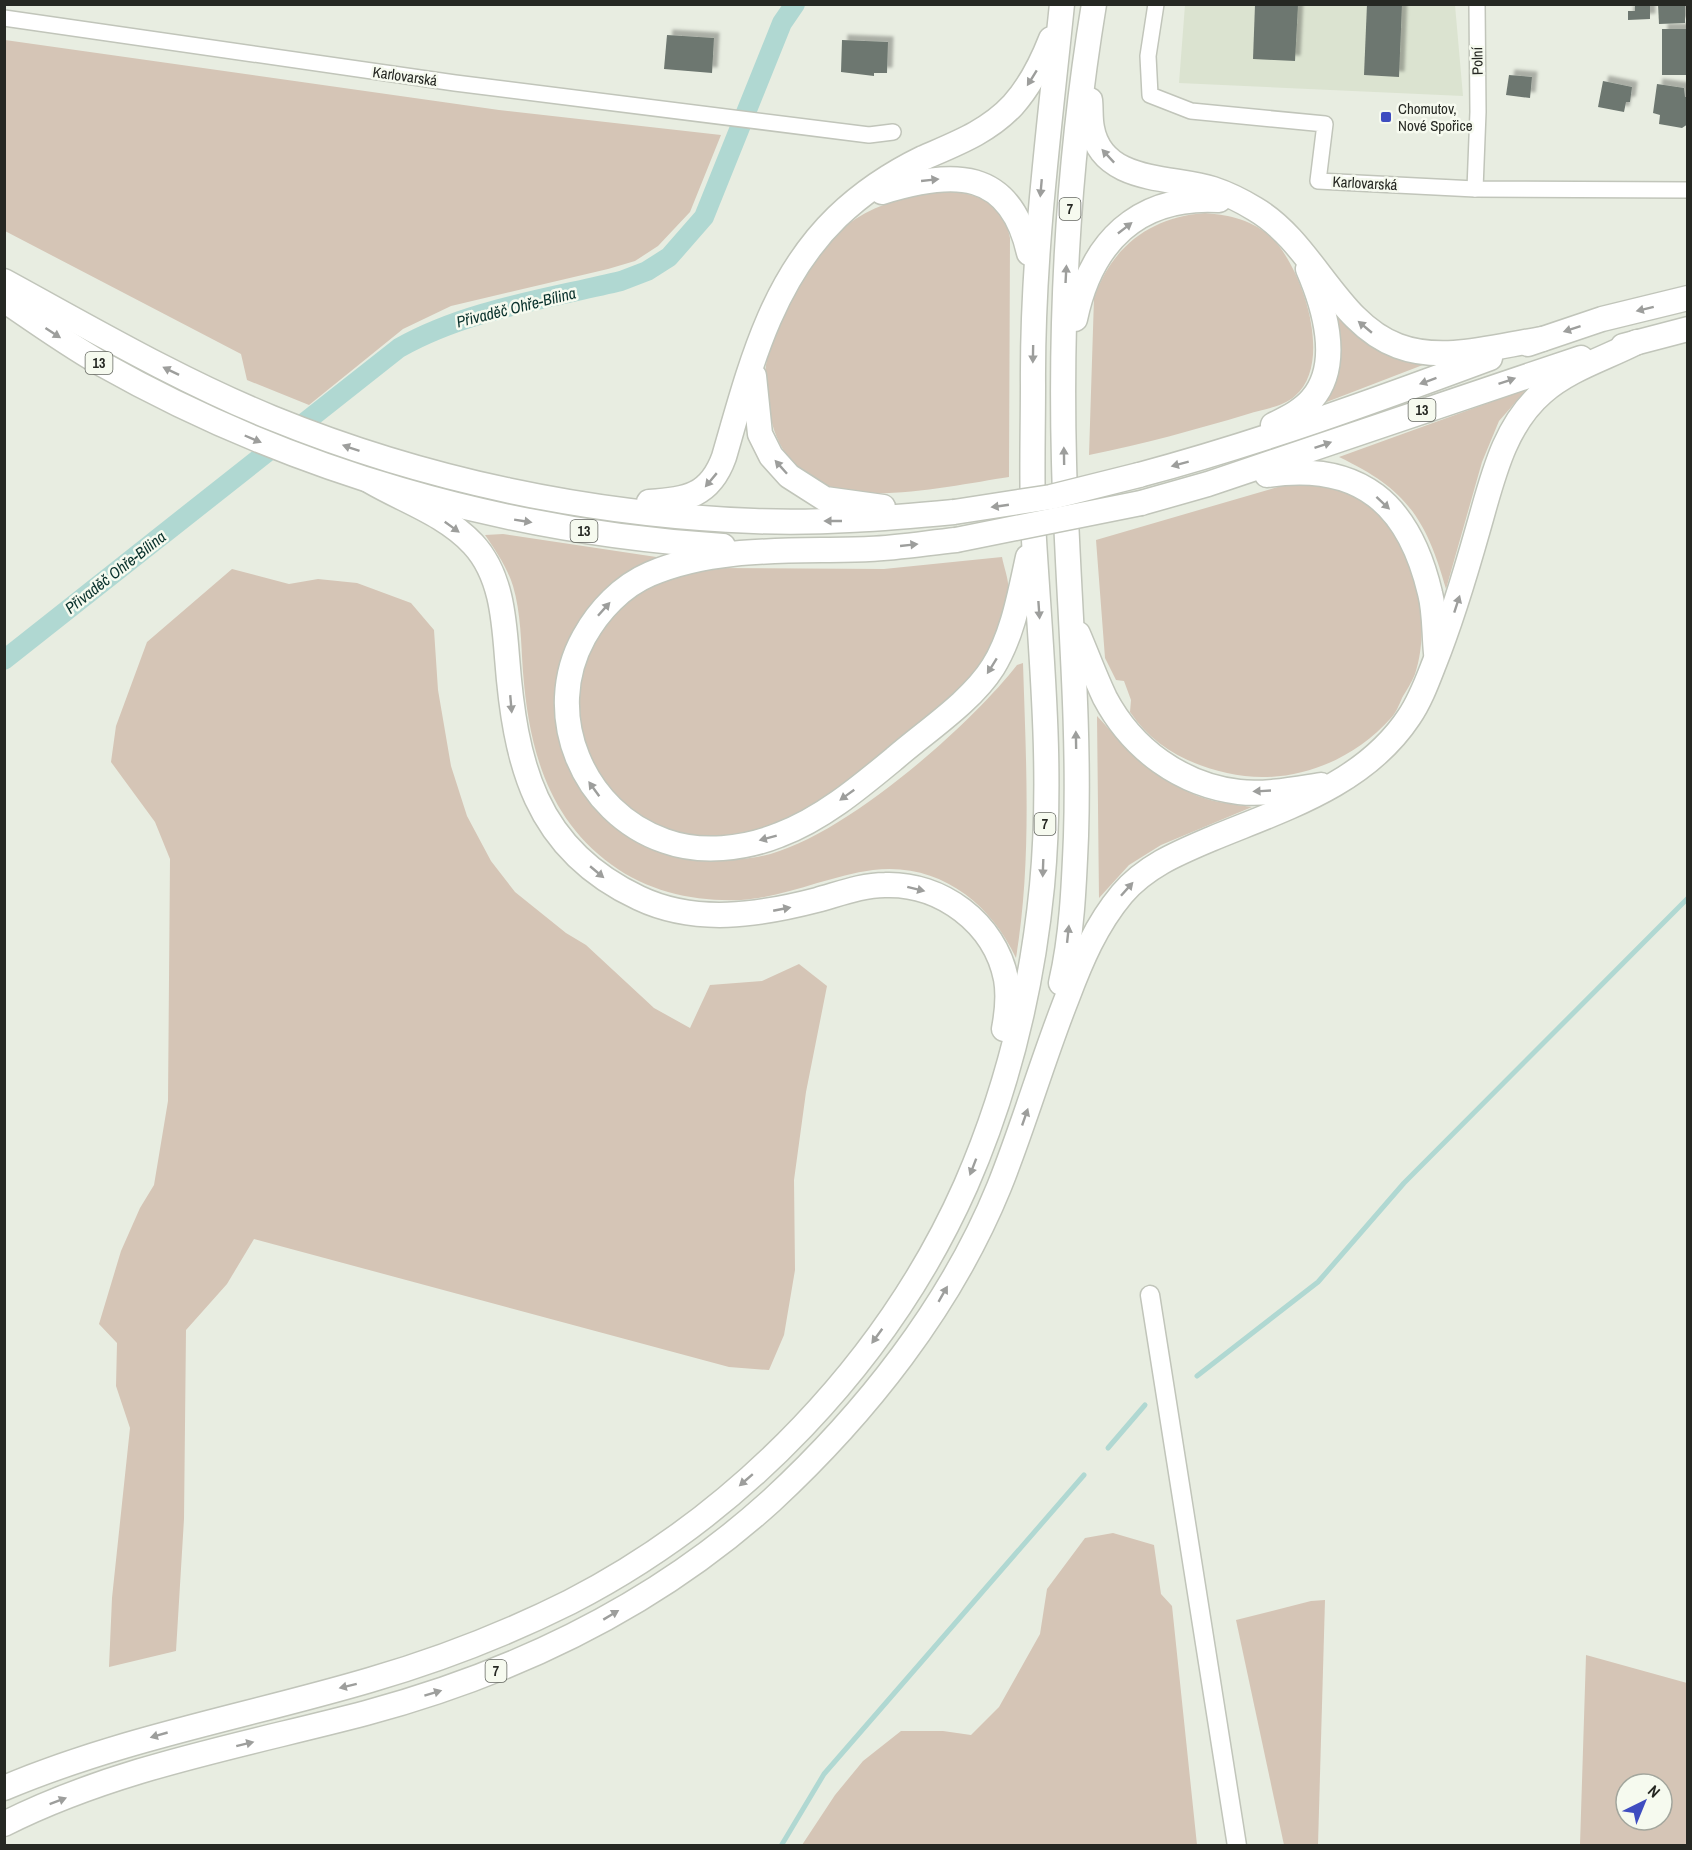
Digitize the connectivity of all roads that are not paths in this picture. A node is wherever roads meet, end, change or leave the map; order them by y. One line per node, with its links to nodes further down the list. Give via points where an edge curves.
1 (1061, 4): 11 (highway, one-way to 11, via 1045,54 1013,105 980,132 893,174); 13 (highway, 7, one-way to 13)
2 (1094, 4): 6 (highway, 7)
3 (1156, 4): 8 (street, Karlovarská, via 1148,56 1150,95 1191,111 1325,124 1318,181)
4 (1477, 4): 8 (street, Polní)
5 (4, 18): 7 (street, Karlovarská, via 454,83 869,135)
6 (1087, 44): 10 (highway, one-way to 6, via 1212,189 1132,173 1112,161 1092,128); 21 (highway, 7, one-way to 6, via 1075,140)
7 (893, 132)
8 (1475, 189): 9 (street, Karlovarská)
9 (1688, 190)
10 (1259, 211): 12 (highway); 21 (highway, one-way to 10, via 1087,276 1120,231 1152,211 1187,201 1224,201)
11 (838, 216): 13 (highway, one-way to 13, via 879,192 914,183 946,179 977,182 1003,199 1018,217); 20 (highway, via 801,257 783,286 761,336)
12 (1282, 229): 18 (highway, one-way to 12, via 1445,354 1413,351 1386,342 1354,316); 22 (highway, via 1304,260 1319,301 1328,347 1325,376 1304,407)
13 (1034, 274): 27 (highway, 7, one-way to 27)
14 (4, 281): 25 (highway, 13, one-way to 14, via 510,492 320,437 161,366)
15 (1688, 298): 18 (highway, 13, one-way to 18, via 1602,319)
16 (4, 300): 24 (highway, 13, one-way to 24, via 97,362 200,414 277,449)
17 (1688, 329): 19 (highway, 13)
18 (1542, 339): 22 (highway, 13, one-way to 22)
19 (1637, 342): 23 (highway, 13, one-way to 19, via 1545,368); 30 (highway, one-way to 19, via 1456,607 1493,475 1510,434 1544,391)
20 (753, 367): 25 (highway, one-way to 25, via 720,467 708,485 677,501); 26 (highway, one-way to 20, via 850,504 825,499 807,489 771,456 760,434)
21 (1063, 375): 29 (highway, 7, one-way to 21)
22 (1220, 454): 26 (highway, 13, one-way to 26, bridge, via 1051,497)
23 (1208, 484): 28 (highway, 13, one-way to 23, bridge, via 873,549 956,540 1141,502); 30 (highway, one-way to 30, via 1311,471 1342,477 1372,492 1393,511 1419,551 1431,596)
24 (379, 485): 28 (highway, 13, one-way to 28, via 512,519 583,531 652,541); 33 (highway, one-way to 33, via 453,526 474,545 487,565 498,591 504,623 513,724 533,794 574,853 604,878 640,899 711,915 744,915 786,908 886,885 902,885 937,895 969,915 994,946 1007,980 1008,1003)
25 (591, 506): 26 (highway, 13, one-way to 25, via 861,521 755,522)
26 (954, 512)
27 (1034, 531): 28 (highway, one-way to 28, via 1006,640 993,668 975,689 868,781 821,814 779,836 747,844 706,849 647,834 629,824 599,796 574,751 567,722 568,682 580,644 616,596 650,574 694,561); 33 (highway, 7, one-way to 33, via 1044,684 1046,792 1042,881 1032,966)
28 (788, 551)
29 (1072, 620): 31 (highway, one-way to 29, via 1240,792 1204,785 1165,766 1142,747 1105,698); 32 (highway, 7, one-way to 29, via 1065,966 1074,879 1077,790)
30 (1436, 658): 31 (highway, via 1419,699 1389,744)
31 (1341, 781): 32 (highway, one-way to 31, via 1083,956 1100,924 1137,878 1168,857 1301,803)
32 (1045, 1053): 36 (highway, 7, one-way to 32, via 154,1768 372,1712 519,1662 595,1624 714,1548 816,1458 861,1407 935,1308 997,1192)
33 (994, 1112): 35 (highway, 7, one-way to 35, via 939,1240 874,1340 795,1435 693,1524 577,1599 446,1656 369,1681 157,1735 81,1758)
34 (1150, 1295): 37 (street)
35 (4, 1788)
36 (4, 1824)
37 (1237, 1845)

